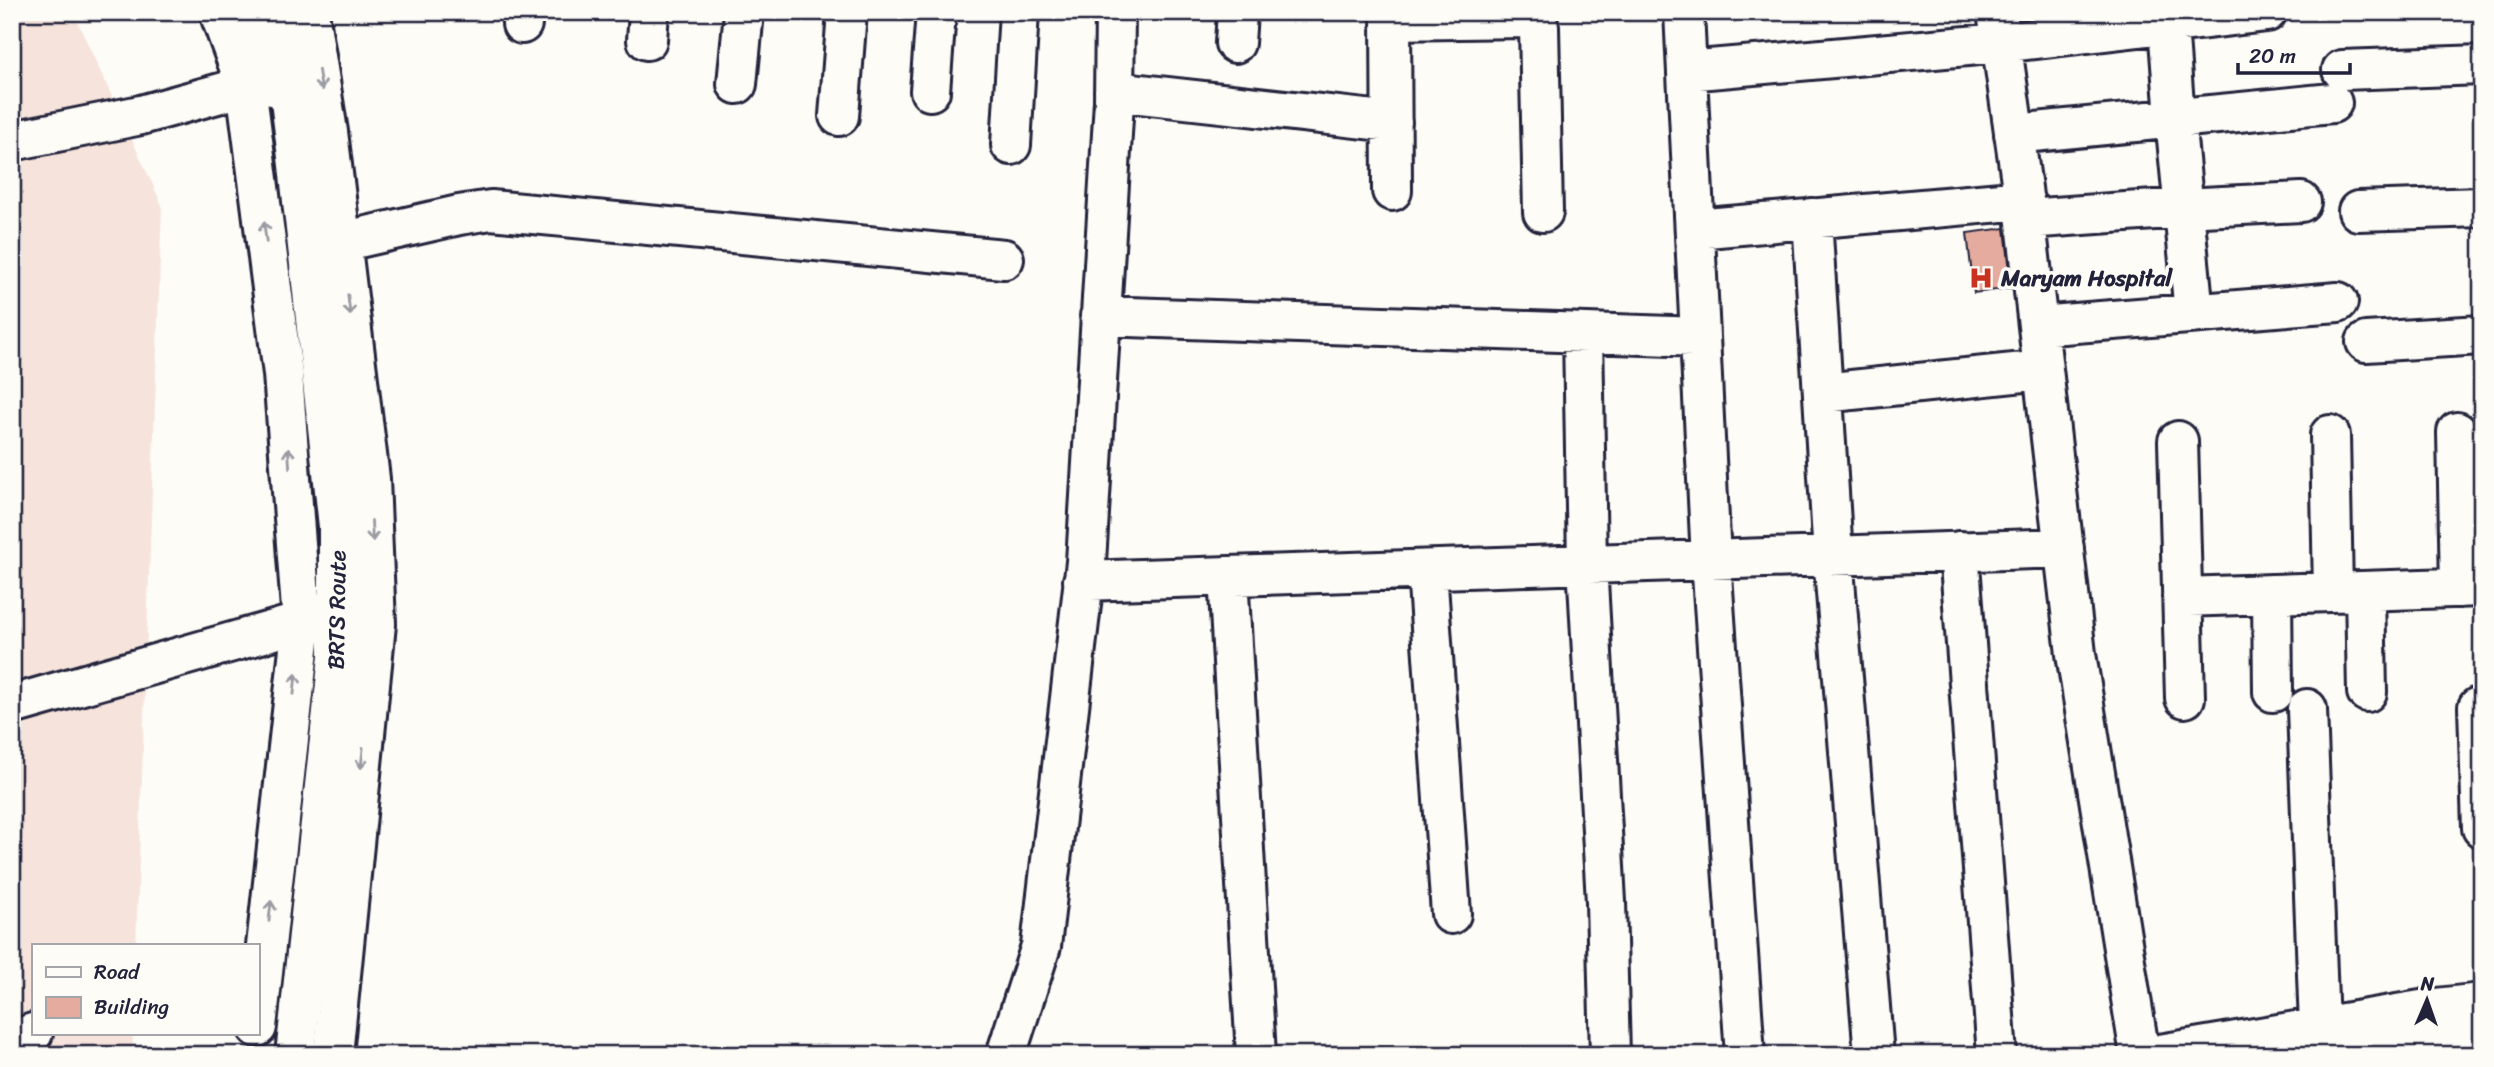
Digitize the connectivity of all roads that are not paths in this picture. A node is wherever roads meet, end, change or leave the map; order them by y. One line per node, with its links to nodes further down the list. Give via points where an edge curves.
1 (219, 12): 18 (street)
2 (246, 12): 27 (street)
3 (279, 12): 27 (street)
4 (309, 12): 37 (street, one-way to 37)
5 (744, 12): 17 (street)
6 (848, 12): 21 (street)
7 (936, 12): 19 (street)
8 (1019, 12): 26 (street)
9 (1115, 12): 20 (street)
10 (1684, 12): 16 (street)
11 (2267, 12): 13 (street)
12 (1391, 16): 23 (street); 34 (street, via 1534,20 1539,27)
13 (2168, 19): 14 (street); 22 (street)
14 (1999, 28): 16 (street); 24 (street)
15 (2482, 65): 22 (street, via 2337,86)
16 (1687, 71): 36 (street)
17 (737, 85)
18 (247, 86): 25 (street, via 141,115); 64 (street, one-way to 18, via 283,374)
19 (930, 91)
20 (1114, 91): 23 (street); 41 (street)
21 (839, 116)
22 (2175, 118): 24 (street); 31 (street)
23 (1392, 122): 28 (street)
24 (2014, 134): 32 (street)
25 (12, 141)
26 (1011, 145)
27 (299, 164): 82 (street, BRTS Route, via 338,526 338,656)
28 (1392, 191)
29 (2301, 202): 31 (street)
30 (2482, 207): 33 (street)
31 (2183, 208): 32 (street); 40 (street)
32 (2025, 209): 35 (street); 42 (street)
33 (2358, 211)
34 (1543, 212)
35 (1812, 218): 36 (street); 48 (street)
36 (1695, 229): 45 (street)
37 (341, 242): 38 (street, via 491,210); 83 (street, one-way to 83, via 370,479 376,624)
38 (1004, 259)
39 (2338, 302): 40 (street)
40 (2193, 313): 42 (street)
41 (1101, 316): 43 (street); 59 (street)
42 (2038, 326): 47 (street)
43 (1583, 332): 45 (street); 56 (street)
44 (2482, 335): 46 (street)
45 (1700, 337): 55 (street)
46 (2366, 342)
47 (2043, 370): 48 (street); 52 (street)
48 (1823, 393): 54 (street)
49 (2457, 432): 60 (street)
50 (2330, 435): 61 (street)
51 (2178, 441): 63 (street)
52 (2064, 548): 53 (street); 90 (street, via 2076,654)
53 (1959, 551): 54 (street); 89 (street)
54 (1833, 556): 55 (street); 88 (street)
55 (1711, 560): 56 (street); 87 (street)
56 (1587, 564): 57 (street); 86 (street)
57 (1427, 570): 58 (street); 72 (street)
58 (1228, 576): 59 (street); 85 (street)
59 (1083, 581): 84 (street, via 1041,946)
60 (2471, 588): 61 (street)
61 (2349, 592): 62 (street); 66 (street)
62 (2272, 594): 63 (street); 65 (street)
63 (2182, 597): 67 (street)
64 (302, 622): 68 (street); 73 (street, one-way to 64)
65 (2273, 692)
66 (2367, 692)
67 (2185, 698)
68 (12, 705)
69 (2478, 707): 71 (street)
70 (2307, 709): 76 (street)
71 (2482, 828)
72 (1451, 914)
73 (262, 950): 74 (street)
74 (259, 996)
75 (2482, 1003): 76 (street)
76 (2319, 1027): 91 (street)
77 (32, 1033): 80 (street)
78 (2482, 1035): 92 (street)
79 (257, 1036): 81 (street)
80 (12, 1041)
81 (254, 1055)
82 (295, 1055)
83 (332, 1055)
84 (1006, 1055)
85 (1256, 1055)
86 (1610, 1055)
87 (1745, 1055)
88 (1874, 1055)
89 (1997, 1055)
90 (2140, 1055)
91 (2154, 1055)
92 (2180, 1055)

